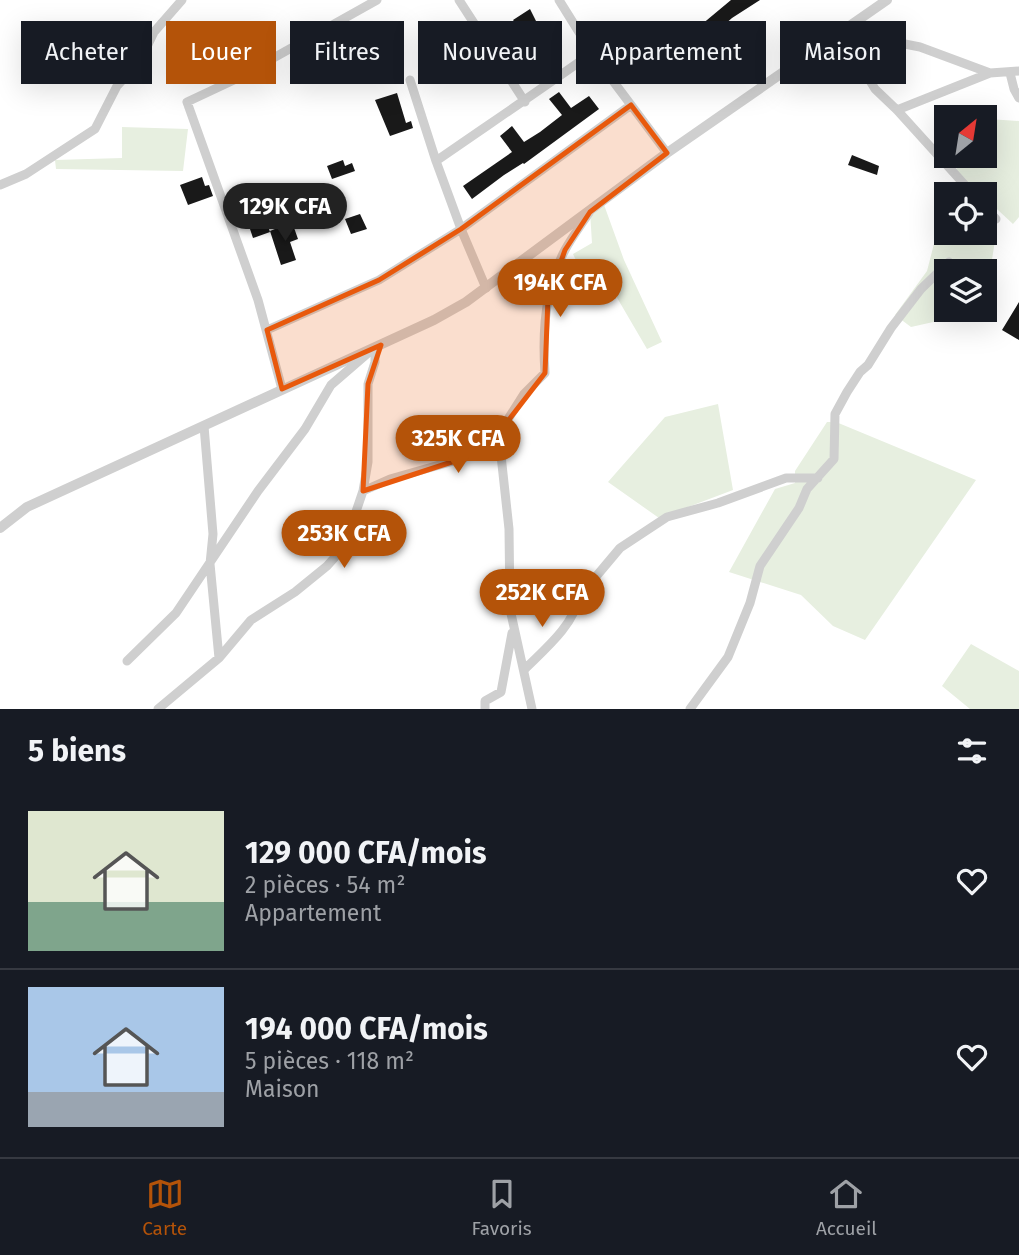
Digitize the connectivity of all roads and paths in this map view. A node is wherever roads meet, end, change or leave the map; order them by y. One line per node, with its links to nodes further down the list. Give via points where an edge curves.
1 (182, 0): 23 (street, via 117,86 94,129)
2 (377, 0): 28 (street, via 187,102)
3 (459, 0): 17 (street)
4 (559, 0): 7 (street)
5 (887, 0): 6 (street)
6 (861, 21)
7 (576, 27)
8 (906, 44): 11 (street)
9 (576, 65): 17 (street)
10 (1015, 72): 11 (street); 16 (street, via 1014,89)
11 (990, 73): 19 (street)
12 (780, 77): 20 (street)
13 (410, 80): 21 (street)
14 (615, 84): 18 (street)
15 (872, 84): 19 (street)
16 (1019, 98)
17 (525, 102): 21 (street)
18 (631, 105): 20 (street); 25 (street)
19 (897, 110): 22 (street)
20 (667, 153): 24 (street)
21 (436, 161): 25 (street)
22 (962, 182)
23 (0, 186)
24 (590, 212): 27 (street); 31 (street, via 565,250 548,299 545,373)
25 (461, 229): 27 (street); 28 (street, via 379,281)
26 (934, 275): 33 (street, via 847,392 835,414 834,459)
27 (486, 288): 29 (street)
28 (267, 330): 30 (street)
29 (375, 348): 30 (street); 34 (street, via 368,384 368,462); 36 (street, via 331,385)
30 (282, 389): 32 (street)
31 (514, 408): 34 (street, via 501,430 464,458); 37 (street, via 500,446)
32 (204, 426): 35 (street, via 27,507); 36 (street, via 213,534)
33 (818, 478): 38 (street, via 786,478 667,517 620,548); 46 (street, via 760,566 727,657)
34 (363, 491): 40 (street, via 344,547 306,583 251,620)
35 (0, 528)
36 (210, 564): 40 (street); 41 (street, via 176,613)
37 (511, 584): 38 (street); 39 (street)
38 (578, 598): 42 (street, via 570,621)
39 (513, 628): 42 (street); 44 (street, via 501,692 485,701)
40 (219, 658): 43 (street)
41 (127, 661)
42 (525, 669): 45 (street)
43 (158, 709)
44 (485, 709)
45 (532, 709)
46 (690, 709)

